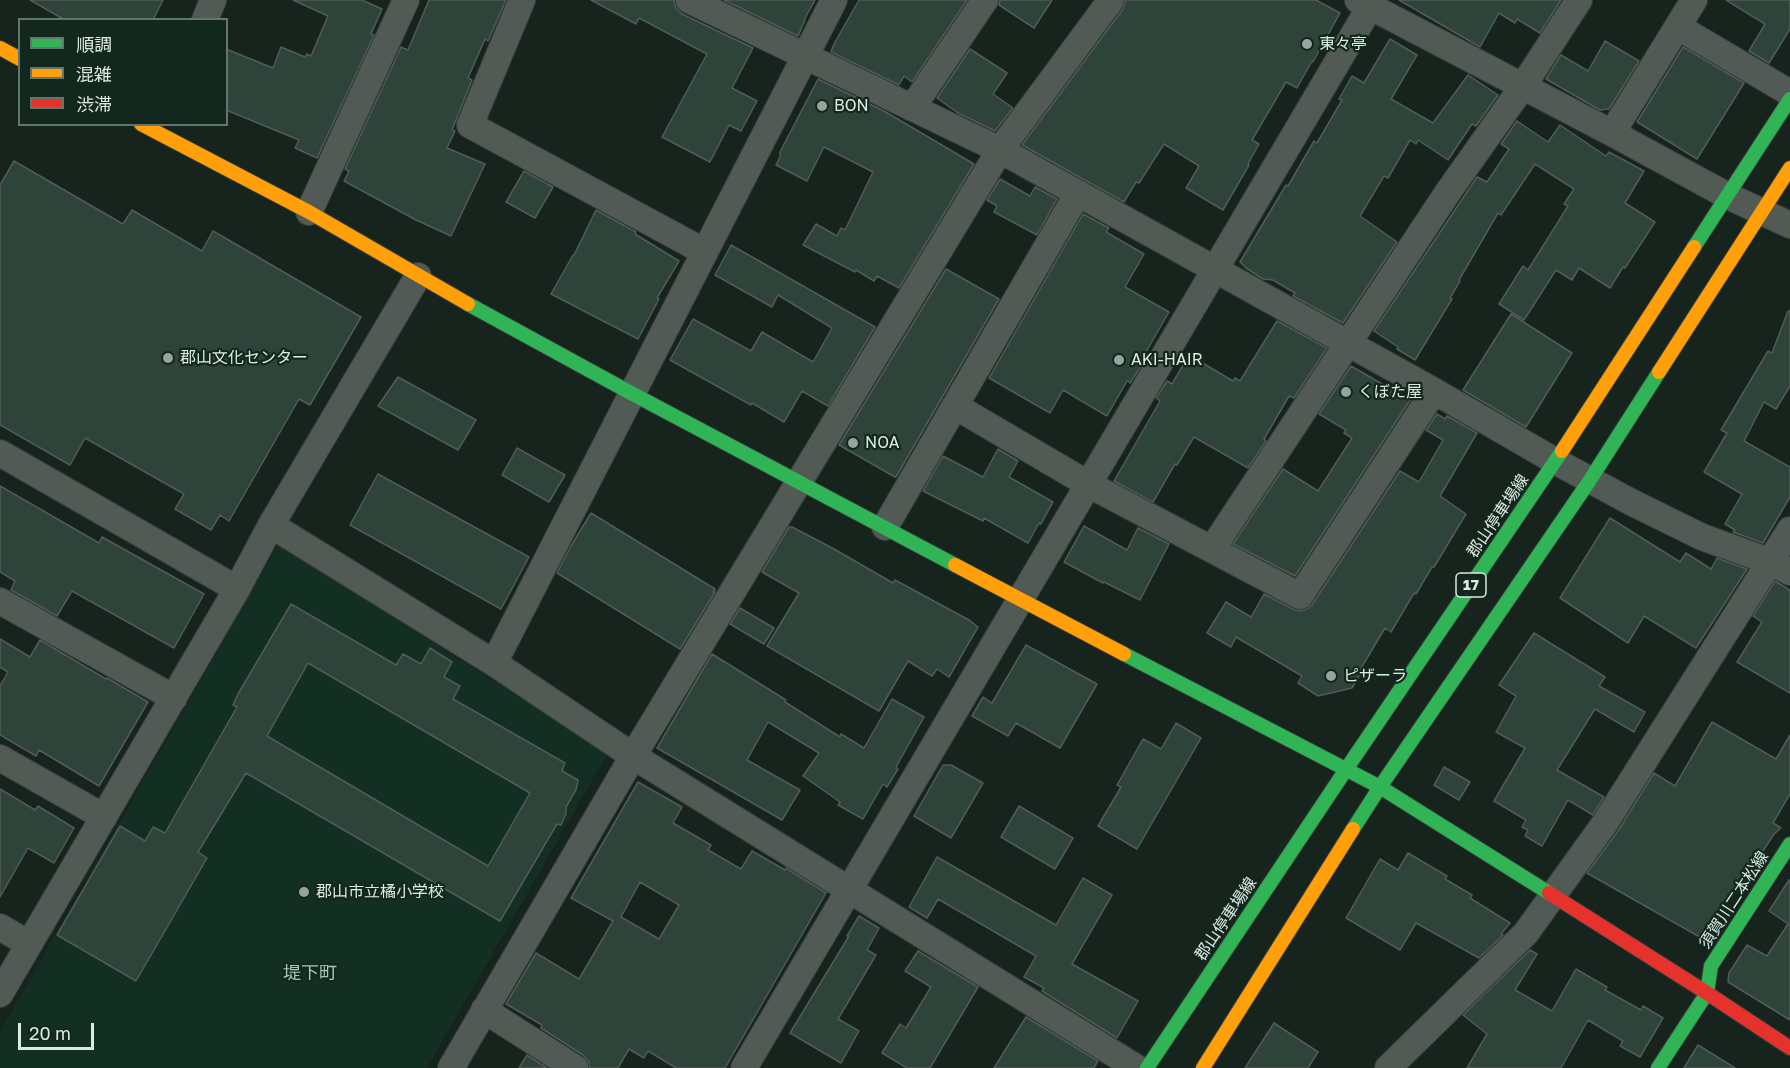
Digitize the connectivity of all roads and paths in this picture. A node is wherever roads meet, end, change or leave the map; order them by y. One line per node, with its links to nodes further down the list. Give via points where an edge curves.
1 (213, 0): 11 (street)
2 (406, 0): 27 (street)
3 (522, 0): 29 (street, via 470,124)
4 (689, 0): 14 (street)
5 (834, 0): 14 (street)
6 (985, 0): 19 (street)
7 (1111, 0): 22 (street)
8 (1579, 0): 16 (street)
9 (1694, 0): 12 (street)
10 (1367, 2): 16 (street); 30 (street)
11 (206, 18)
12 (1677, 27): 17 (street); 21 (street)
13 (0, 48): 15 (main road)
14 (806, 56): 19 (street); 29 (street)
15 (18, 57)
16 (1523, 86): 21 (street); 32 (street)
17 (1790, 93)
18 (1790, 99): 25 (main road, 郡山停車場線 / 17)
19 (912, 108): 22 (street)
20 (152, 127): 27 (main road)
21 (1612, 133): 25 (street)
22 (1000, 150): 24 (street); 39 (street)
23 (1790, 168): 26 (main road, 17)
24 (1078, 193): 30 (street); 35 (street)
25 (1728, 196): 26 (street); 37 (main road, 郡山停車場線 / 17)
26 (1762, 211): 28 (street); 38 (main road, 17)
27 (309, 212): 31 (main road)
28 (1790, 225)
29 (705, 252): 34 (street)
30 (1215, 269): 32 (street); 40 (street)
31 (418, 276): 34 (main road); 41 (street)
32 (1348, 343): 33 (street); 44 (street)
33 (1434, 391): 37 (street); 44 (street, via 1300,596)
34 (631, 393): 39 (main road); 49 (street)
35 (955, 406): 40 (street); 42 (street)
36 (0, 453): 46 (street)
37 (1555, 461): 38 (street); 53 (main road, 郡山停車場線 / 17)
38 (1590, 480): 45 (street, via 1702,537); 54 (main road, 17)
39 (798, 481): 42 (main road); 51 (street)
40 (1089, 484): 44 (street); 47 (street)
41 (271, 525): 46 (street); 49 (street)
42 (885, 527): 47 (main road)
43 (1790, 530): 45 (street)
44 (1212, 549)
45 (1780, 567): 58 (street)
46 (237, 589): 50 (street)
47 (1020, 600): 53 (main road); 57 (street)
48 (0, 601): 50 (street)
49 (494, 663): 51 (street)
50 (174, 698): 55 (street)
51 (633, 756): 57 (street); 63 (street)
52 (0, 758): 55 (street)
53 (1347, 768): 54 (main road); 69 (main road, 郡山停車場線 / 17)
54 (1380, 787): 58 (main road); 70 (main road, 17)
55 (104, 817): 60 (street)
56 (1790, 844): 61 (main road, 須賀川二本松線, via 1711,966)
57 (849, 889): 67 (street); 68 (street)
58 (1553, 896): 61 (main road); 71 (street, via 1526,933)
59 (0, 927): 60 (street)
60 (29, 944): 62 (street)
61 (1707, 993): 64 (main road); 72 (main road, 須賀川二本松線)
62 (0, 994)
63 (484, 1011): 65 (street); 66 (street)
64 (1790, 1048)
65 (450, 1068)
66 (575, 1068)
67 (744, 1068)
68 (1137, 1068)
69 (1147, 1068)
70 (1203, 1068)
71 (1388, 1068)
72 (1658, 1068)

